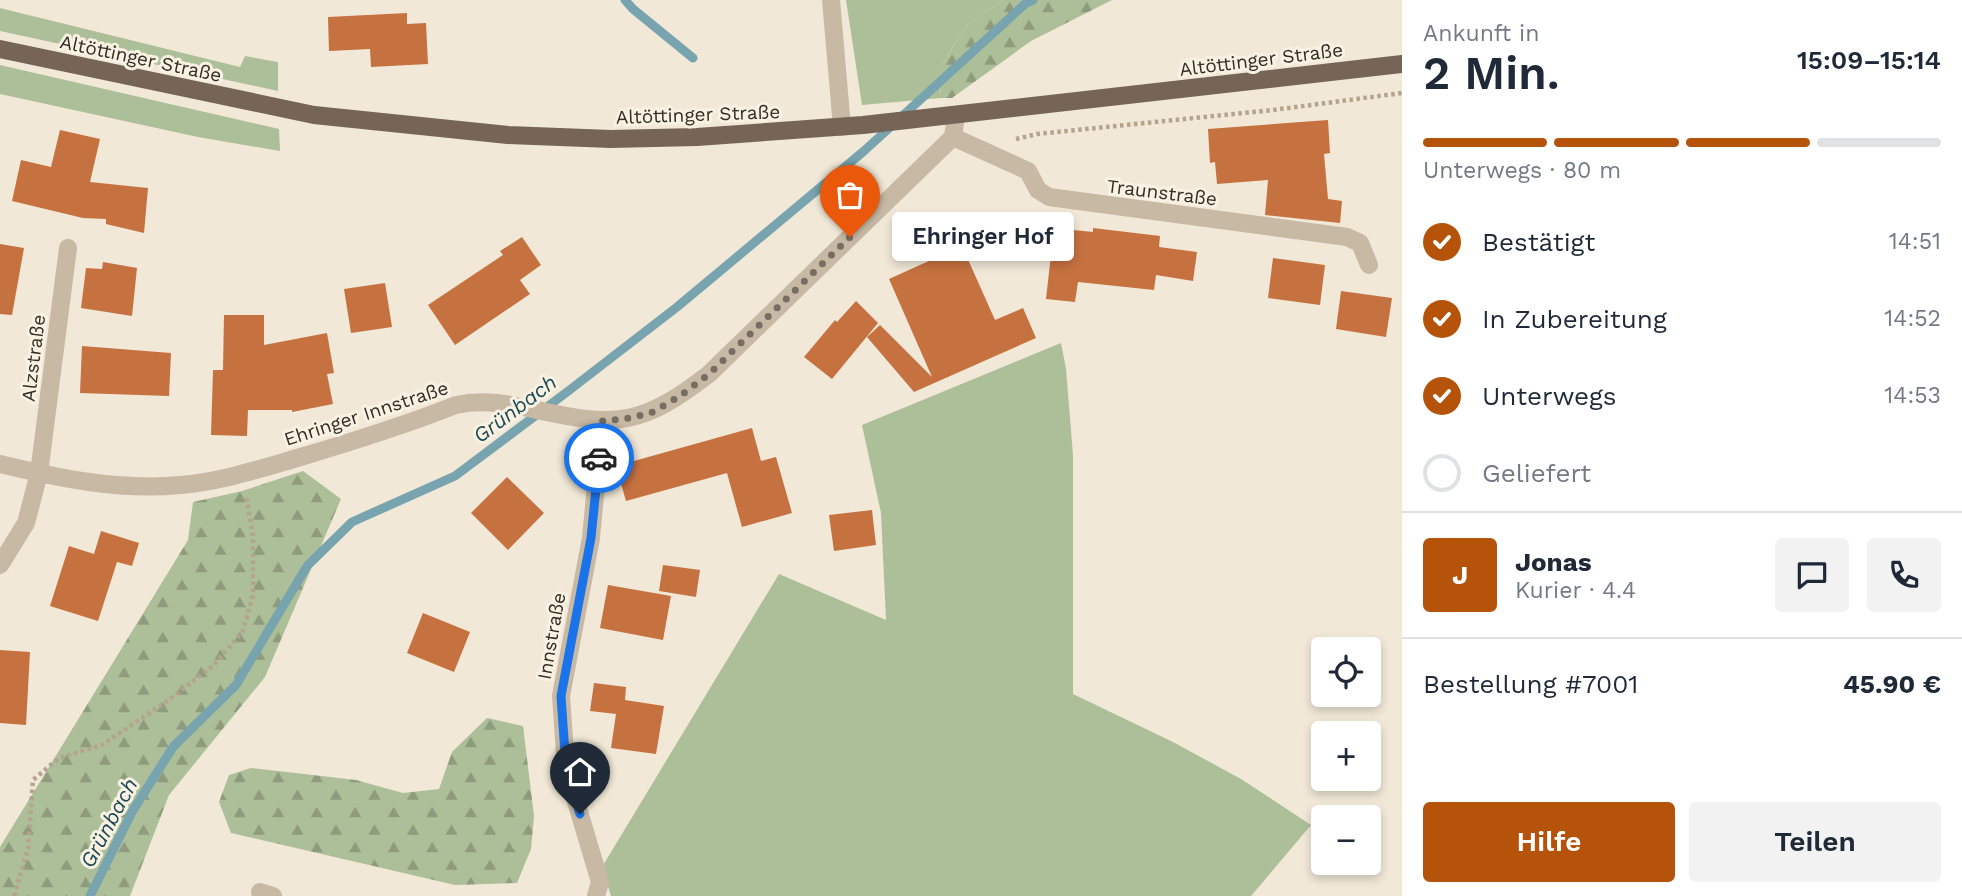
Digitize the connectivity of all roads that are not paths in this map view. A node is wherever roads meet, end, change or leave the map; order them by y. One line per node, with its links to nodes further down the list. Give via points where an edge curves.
1 (831, 0): 5 (street)
2 (0, 49): 5 (main road, Altöttinger Straße, via 314,115 421,127 611,139)
3 (1402, 64): 4 (main road, Altöttinger Straße)
4 (947, 117): 5 (main road, Altöttinger Straße); 6 (street)
5 (842, 127)
6 (953, 138): 8 (street, Traunstraße, via 1028,171 1038,190 1049,197 1346,237 1360,243); 9 (street, Ehringer Innstraße, via 709,374 653,412)
7 (68, 248): 11 (street, Alzstraße)
8 (1369, 265)
9 (602, 421): 11 (street, Ehringer Innstraße, via 479,401 456,404 243,474 180,485 85,482); 13 (street, Innstraße, via 591,538 561,696 566,768 600,882)
10 (0, 464): 11 (street, Ehringer Innstraße)
11 (39, 473): 12 (street, Alzstraße, via 26,523)
12 (0, 565)
13 (596, 896)

